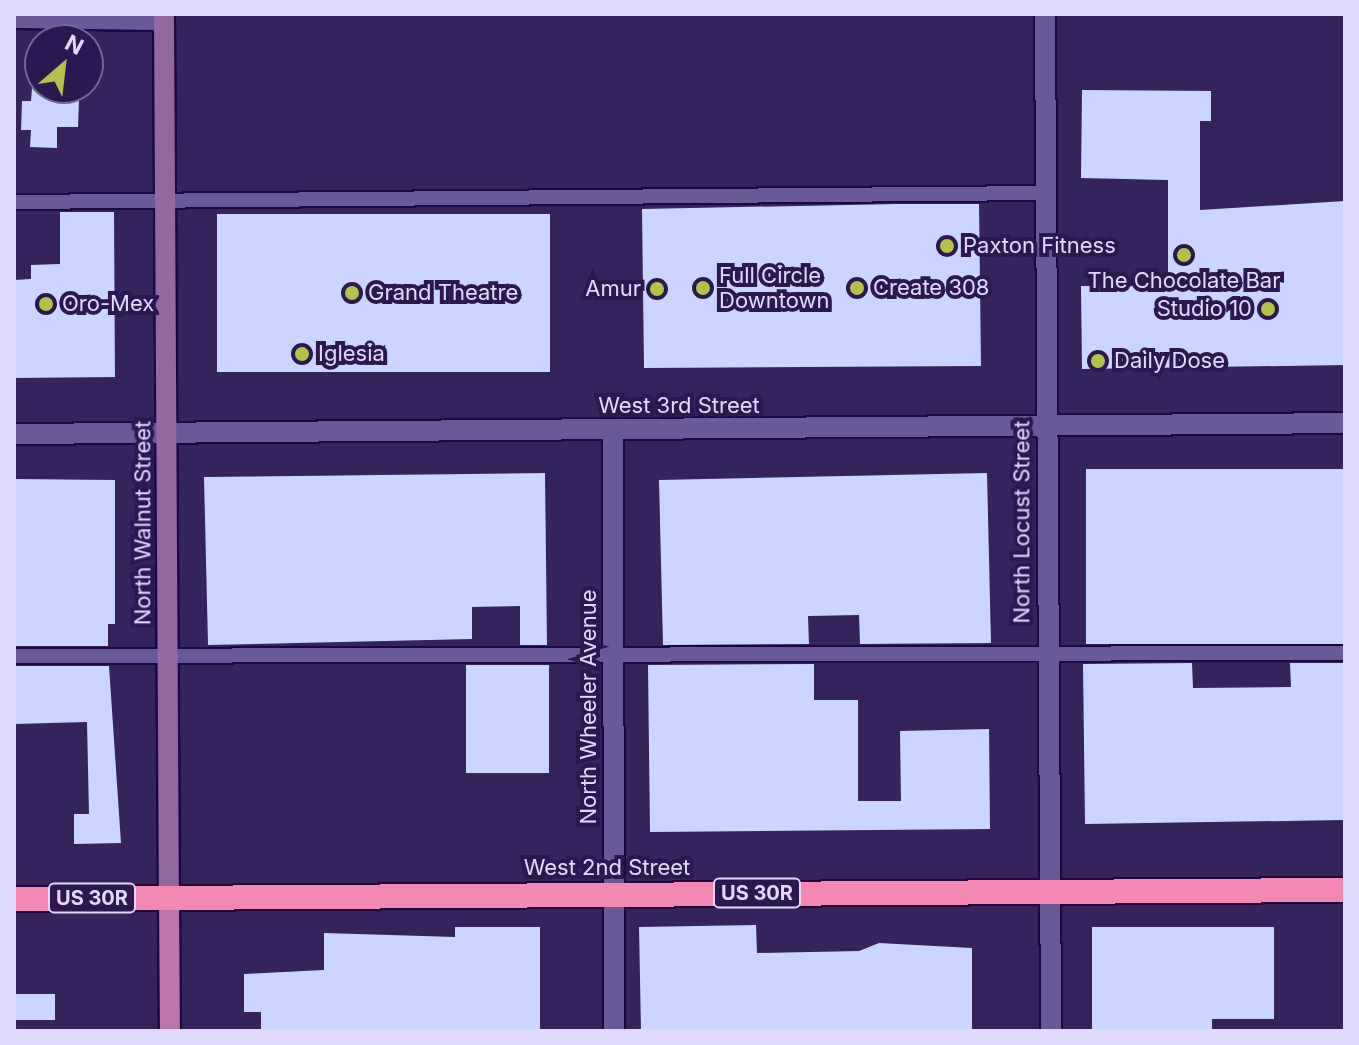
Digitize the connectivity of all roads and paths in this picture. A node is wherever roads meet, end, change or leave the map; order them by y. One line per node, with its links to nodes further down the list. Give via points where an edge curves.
1 (1045, 14): 4 (street, North Locust Street)
2 (164, 17): 3 (street); 6 (main road, North Walnut Street)
3 (14, 18)
4 (1046, 193): 6 (lane); 8 (street, North Locust Street)
5 (14, 202): 6 (lane)
6 (165, 202): 10 (main road, North Walnut Street)
7 (1345, 423): 8 (street, West 3rd Street)
8 (1047, 428): 9 (street, West 3rd Street); 13 (street, North Locust Street)
9 (613, 430): 10 (street, West 3rd Street); 16 (street, North Wheeler Avenue)
10 (166, 433): 11 (street, West 3rd Street); 12 (main road, North Walnut Street)
11 (14, 434)
12 (167, 653): 15 (lane); 16 (lane); 20 (main road, North Walnut Street)
13 (1045, 653): 14 (lane); 16 (lane); 18 (street, North Locust Street)
14 (1345, 653)
15 (14, 656)
16 (612, 658): 19 (street, North Wheeler Avenue)
17 (1345, 890): 18 (highway, West 2nd Street / US 30R)
18 (1051, 892): 19 (highway, West 2nd Street / US 30R); 24 (street, North Locust Street)
19 (614, 894): 20 (highway, West 2nd Street / US 30R); 23 (street, North Wheeler Avenue)
20 (169, 898): 21 (highway, West 2nd Street / US 30R); 22 (main road, North Walnut Street)
21 (14, 899)
22 (170, 1031)
23 (614, 1031)
24 (1051, 1031)

